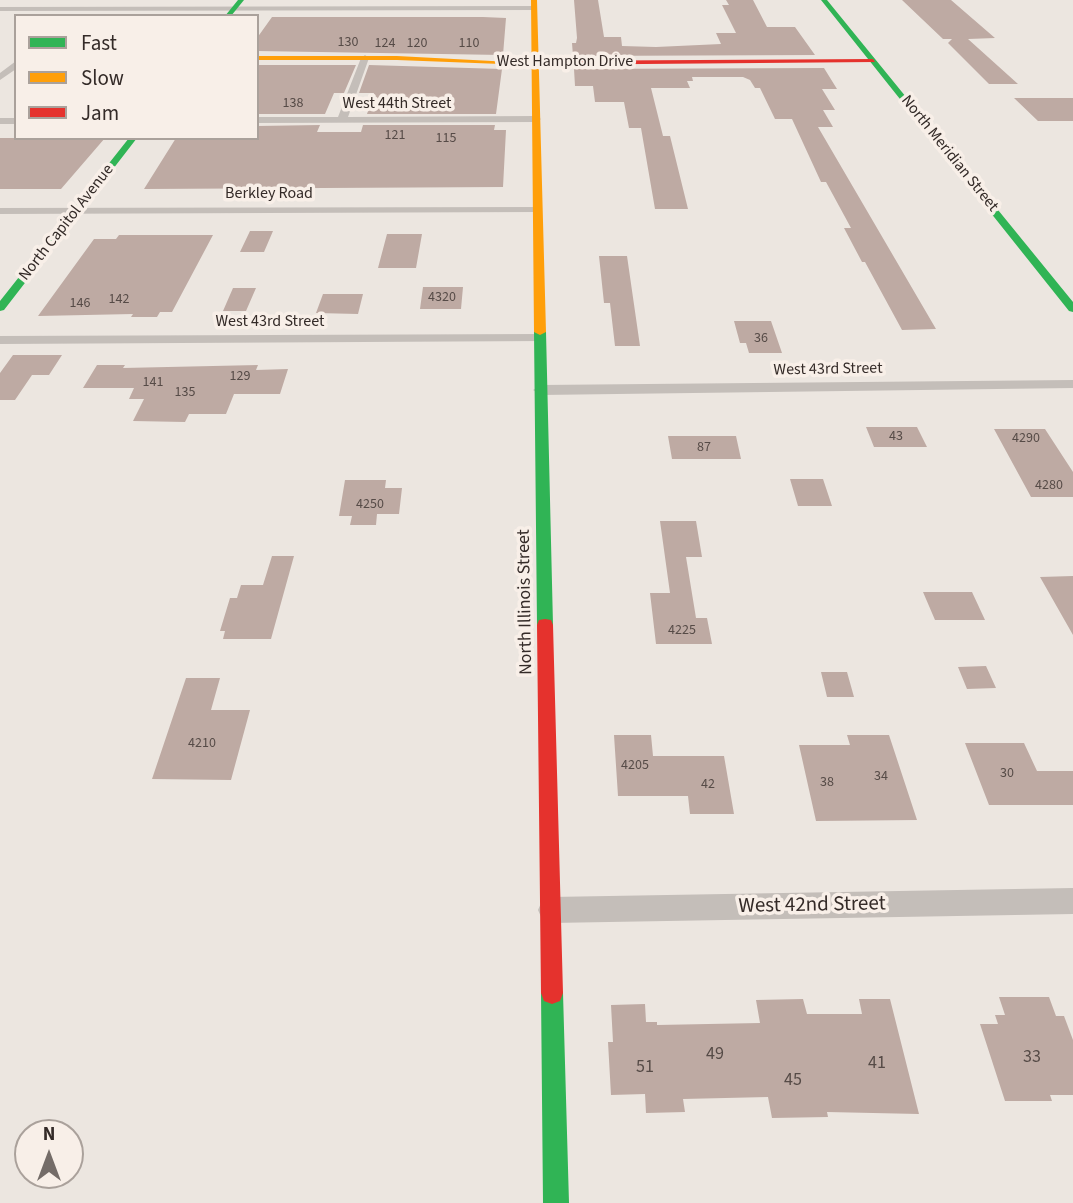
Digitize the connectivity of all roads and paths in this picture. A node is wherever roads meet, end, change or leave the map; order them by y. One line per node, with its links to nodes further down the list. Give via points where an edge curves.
1 (92, 0): 6 (street)
2 (824, 0): 11 (street, North Meridian Street)
3 (534, 4): 4 (street); 12 (street, North Illinois Street)
4 (234, 8): 6 (street)
5 (0, 9): 6 (street)
6 (82, 9): 7 (street)
7 (76, 14)
8 (259, 58): 9 (street, West Hampton Drive)
9 (365, 58): 12 (street, West Hampton Drive); 16 (street)
10 (13, 60): 13 (street)
11 (873, 61): 12 (street, West Hampton Drive); 22 (street, North Meridian Street)
12 (535, 63): 14 (street, North Illinois Street)
13 (0, 78)
14 (536, 119): 16 (street, West 44th Street); 18 (street, North Illinois Street)
15 (259, 120): 16 (street, West 44th Street)
16 (342, 120)
17 (131, 140): 20 (street, North Capitol Avenue)
18 (538, 209): 20 (street, Berkley Road); 23 (street, North Illinois Street)
19 (0, 211): 20 (street, Berkley Road)
20 (76, 211): 21 (street, North Capitol Avenue)
21 (0, 308)
22 (1073, 309)
23 (540, 338): 24 (street, West 43rd Street); 26 (street, North Illinois Street)
24 (0, 340)
25 (1073, 384): 26 (street, West 43rd Street)
26 (541, 390): 28 (street, North Illinois Street)
27 (1073, 901): 28 (street, West 42nd Street)
28 (551, 910): 29 (street, North Illinois Street)
29 (556, 1203)

